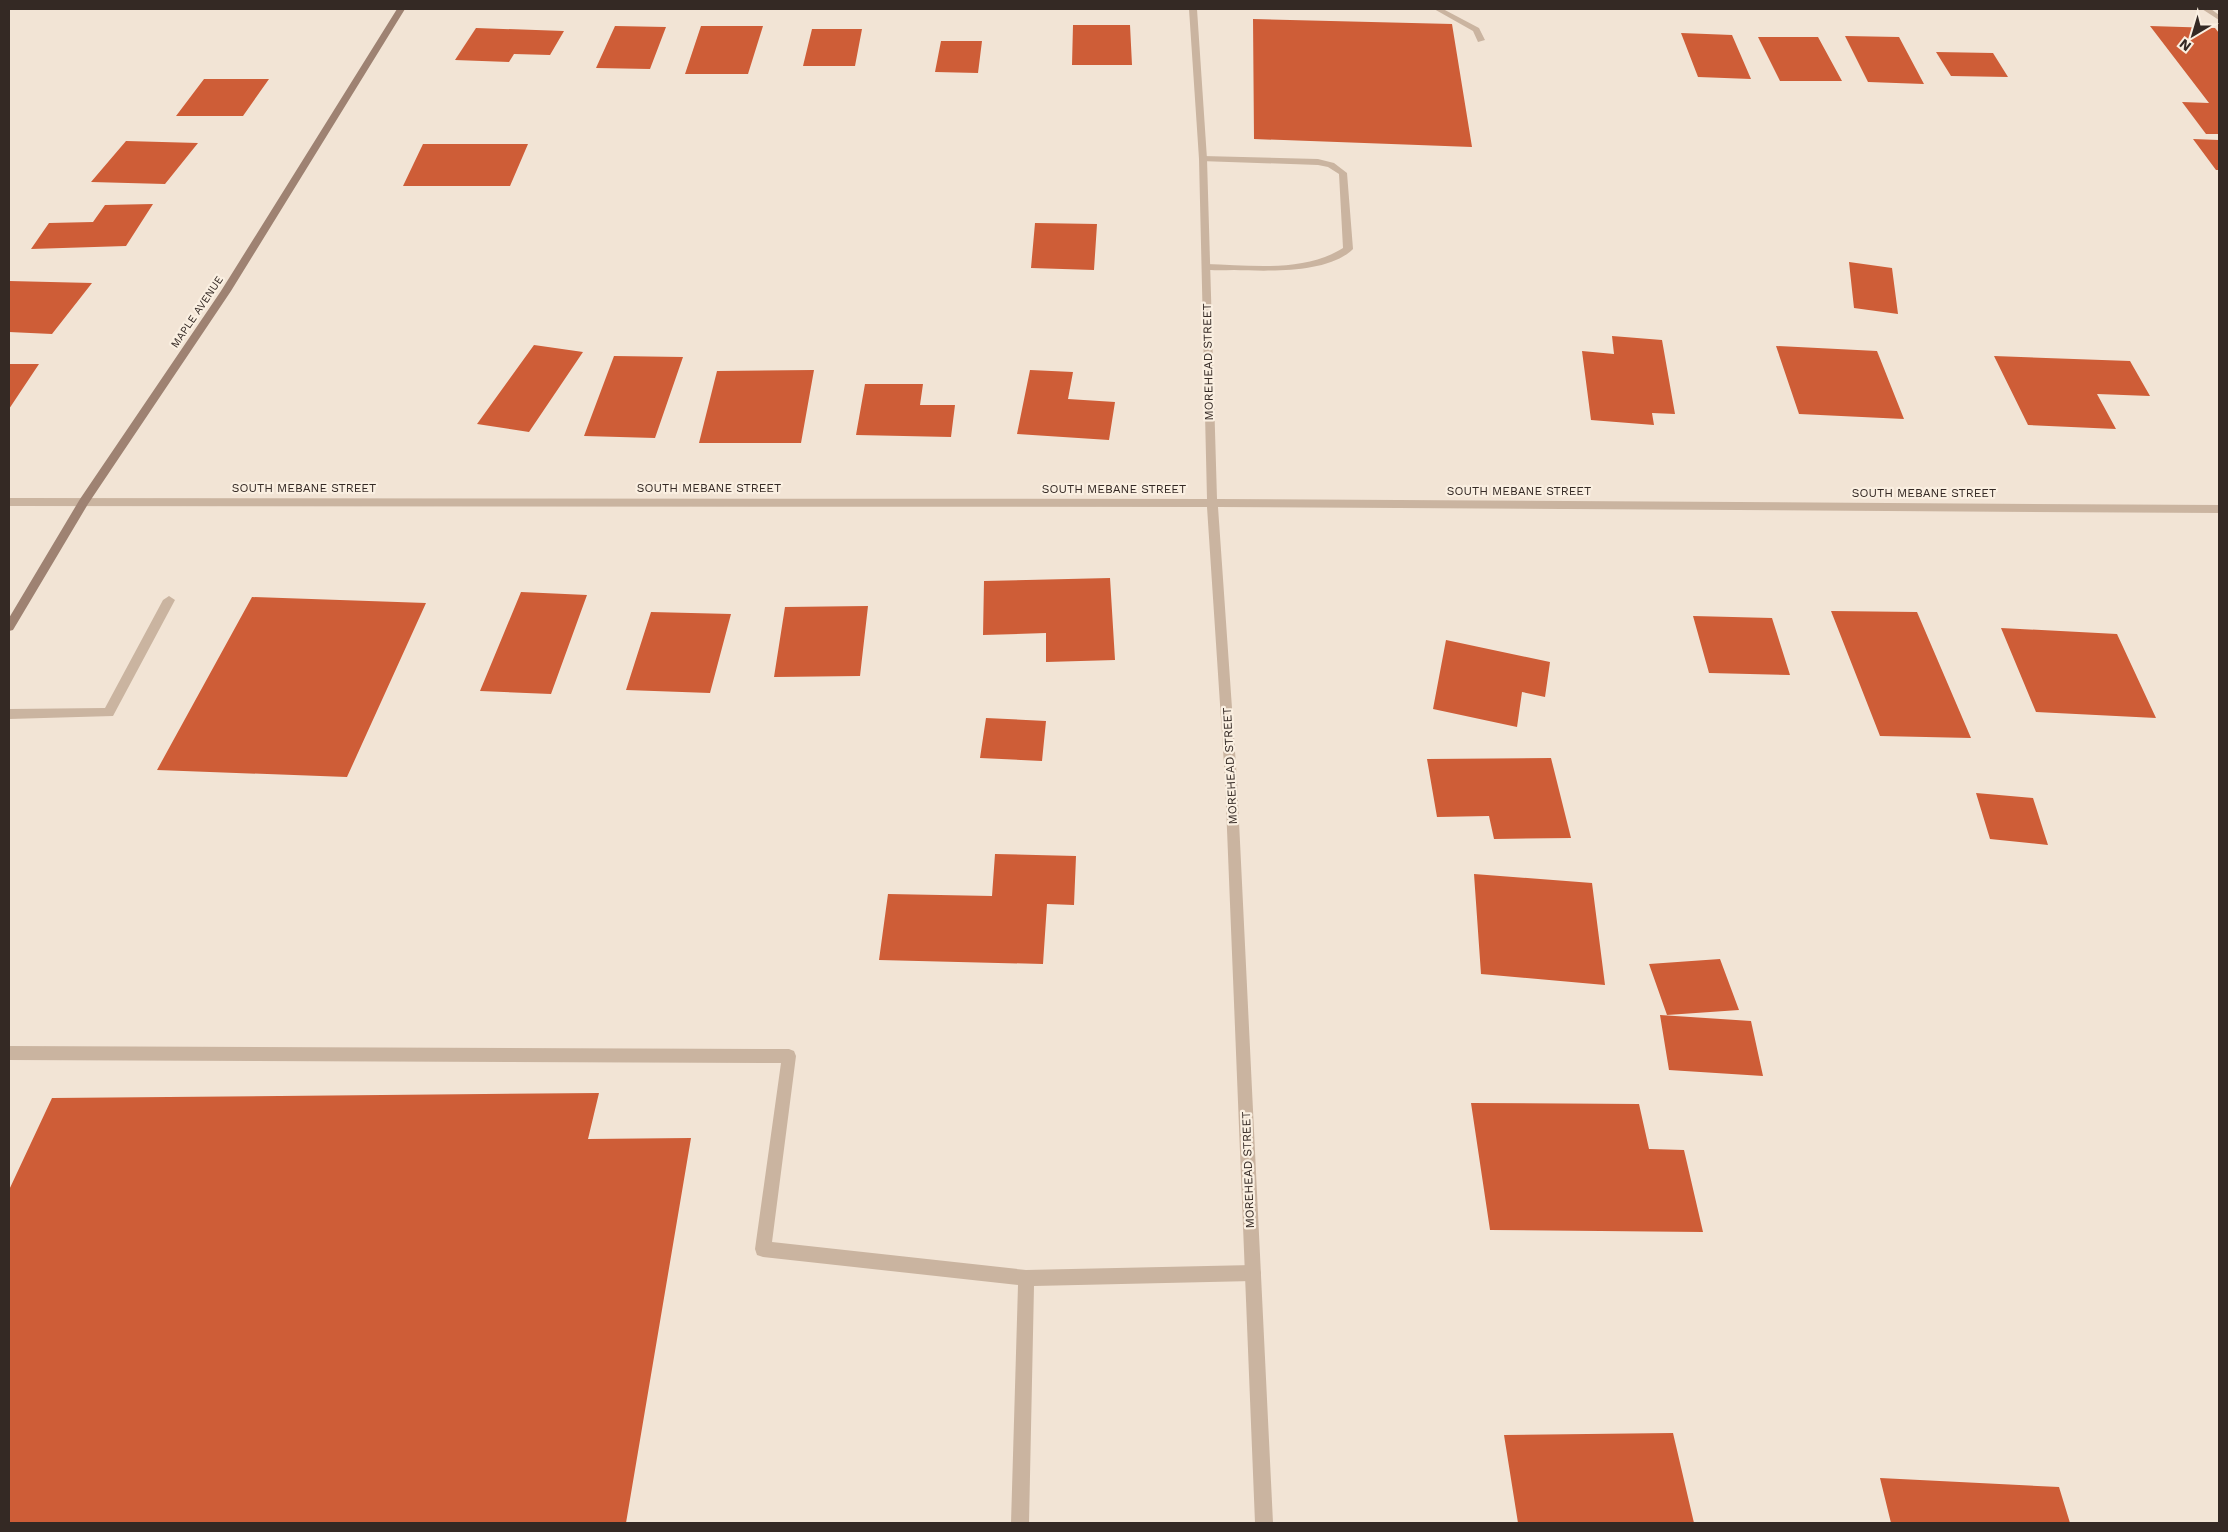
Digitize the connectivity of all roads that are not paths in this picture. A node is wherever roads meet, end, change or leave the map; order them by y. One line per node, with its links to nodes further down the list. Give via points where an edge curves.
1 (401, 9): 10 (main road, MAPLE AVENUE, via 226,292)
2 (1193, 9): 7 (street, MOREHEAD STREET)
3 (1438, 9): 6 (street, via 1476,30)
4 (2206, 9): 5 (street)
5 (2219, 18)
6 (1482, 40)
7 (1203, 159): 8 (street, MOREHEAD STREET); 8 (street, via 1330,165 1343,173 1348,248 1340,256 1283,267)
8 (1206, 267): 11 (street, MOREHEAD STREET)
9 (9, 502): 10 (street, SOUTH MEBANE STREET)
10 (84, 502): 11 (street, SOUTH MEBANE STREET); 14 (main road, MAPLE AVENUE)
11 (1212, 503): 12 (street, SOUTH MEBANE STREET); 17 (street, MOREHEAD STREET, via 1231,780)
12 (2219, 508)
13 (169, 600): 15 (street, via 109,713)
14 (9, 627)
15 (9, 714)
16 (9, 1053): 18 (street, via 789,1056 763,1249)
17 (1253, 1273): 18 (street); 20 (street, MOREHEAD STREET)
18 (1026, 1278): 19 (street)
19 (1020, 1523)
20 (1264, 1523)

